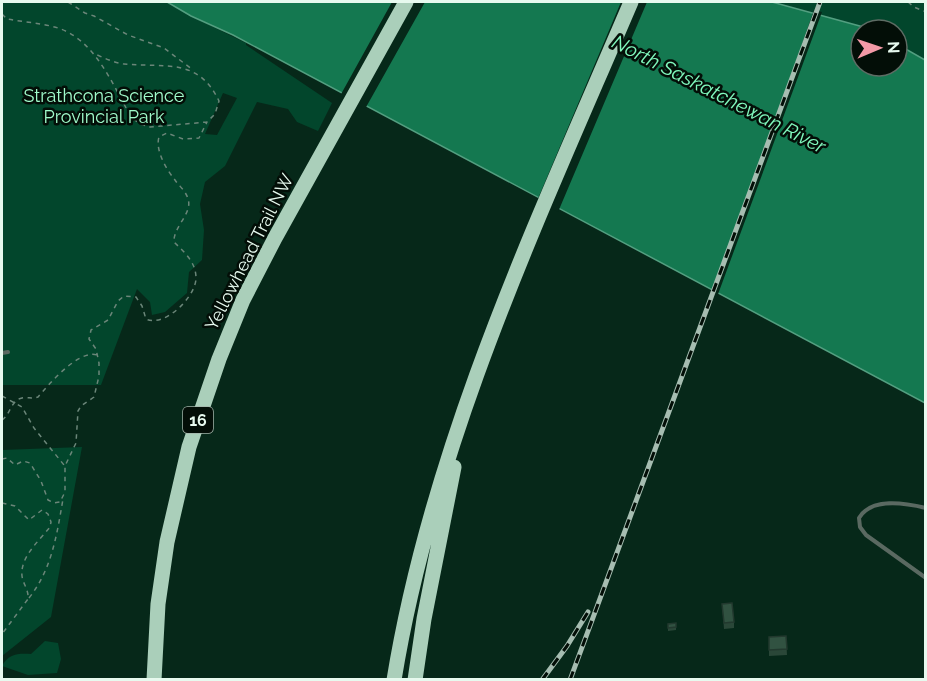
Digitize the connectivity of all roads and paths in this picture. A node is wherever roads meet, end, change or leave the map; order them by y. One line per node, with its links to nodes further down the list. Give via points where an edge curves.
1 (68, 2): 8 (path, via 164,48)
2 (406, 2): 25 (highway, Yellowhead Trail NW / 16, via 275,238 232,325 178,489 159,604)
3 (631, 2): 15 (highway, via 497,319)
4 (908, 2): 5 (path)
5 (926, 12)
6 (2, 14): 7 (path, via 7,19 58,28 78,38)
7 (93, 53): 8 (path, via 121,64 165,65); 9 (path, via 131,117 140,124 150,127)
8 (194, 71): 9 (path, via 213,88 219,101)
9 (207, 122): 12 (path, via 199,138 183,139 167,133 158,142 159,152 190,204 174,236 174,242 193,265 196,277 190,297 154,322 146,319 136,297 124,296 108,320 89,334)
10 (8, 352): 11 (lane)
11 (2, 353)
12 (98, 356): 14 (path, via 89,354 76,360 38,397); 18 (path, via 97,387 94,397 78,411 76,443)
13 (2, 396): 14 (path)
14 (15, 402): 16 (path); 18 (path)
15 (464, 410): 26 (highway, via 418,564); 27 (highway)
16 (2, 420)
17 (2, 459): 19 (path, via 7,458 15,465 30,463 48,500 57,504)
18 (65, 466): 19 (path)
19 (63, 498): 23 (path, via 47,569)
20 (2, 503): 23 (path, via 15,506 29,520 42,510 50,517 50,527 24,563 22,577)
21 (926, 508): 22 (lane, via 878,505 863,510 859,518 866,535)
22 (926, 578)
23 (28, 599): 24 (path)
24 (2, 634)
25 (154, 680)
26 (394, 680)
27 (415, 680)

